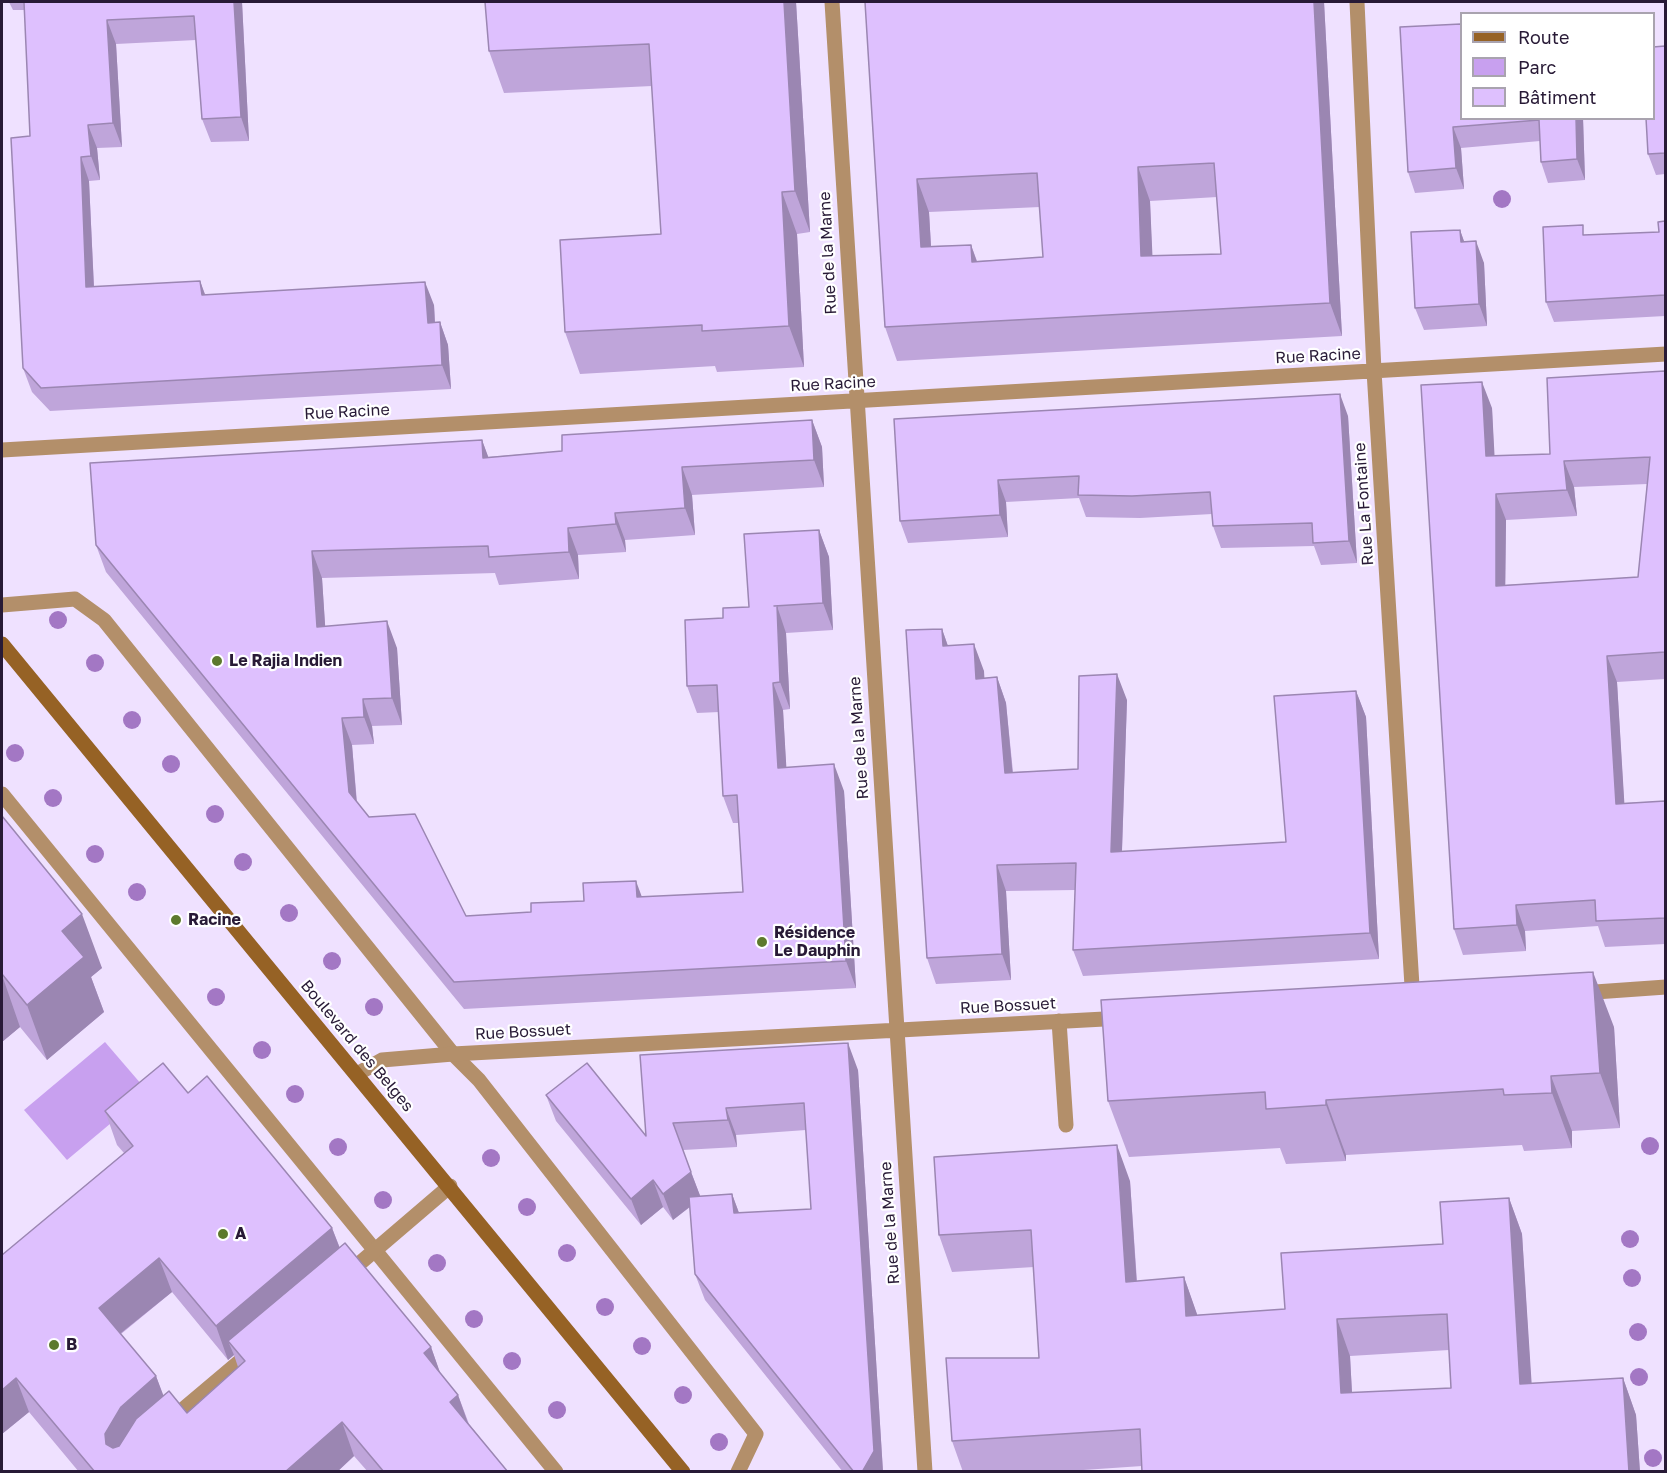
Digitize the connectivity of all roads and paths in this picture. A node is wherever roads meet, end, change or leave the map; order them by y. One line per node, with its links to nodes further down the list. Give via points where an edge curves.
1 (832, 2): 5 (street, Rue de la Marne)
2 (1357, 2): 4 (street, Rue La Fontaine)
3 (1665, 354): 4 (street, Rue Racine)
4 (1374, 371): 5 (street, Rue Racine); 12 (street, Rue La Fontaine)
5 (855, 401): 6 (street, Rue Racine); 15 (street, Rue de la Marne)
6 (2, 450)
7 (2, 605): 16 (street, via 75,599 104,620)
8 (2, 644): 17 (main road, Boulevard des Belges)
9 (2, 794): 20 (street)
10 (1665, 987): 11 (street)
11 (1560, 994)
12 (1412, 1004)
13 (1142, 1017): 14 (street, Rue Bossuet)
14 (1059, 1022): 15 (street, Rue Bossuet); 18 (street)
15 (895, 1030): 16 (street, Rue Bossuet); 27 (street, Rue de la Marne)
16 (453, 1054): 17 (street, Rue Bossuet, via 382,1060); 26 (street, via 479,1080 756,1434)
17 (357, 1074): 19 (main road, Boulevard des Belges)
18 (1066, 1125)
19 (450, 1186): 20 (street); 25 (main road, Boulevard des Belges)
20 (375, 1251): 21 (street); 24 (street)
21 (337, 1282)
22 (265, 1341): 23 (street)
23 (159, 1430)
24 (556, 1472)
25 (683, 1472)
26 (738, 1472)
27 (925, 1472)

